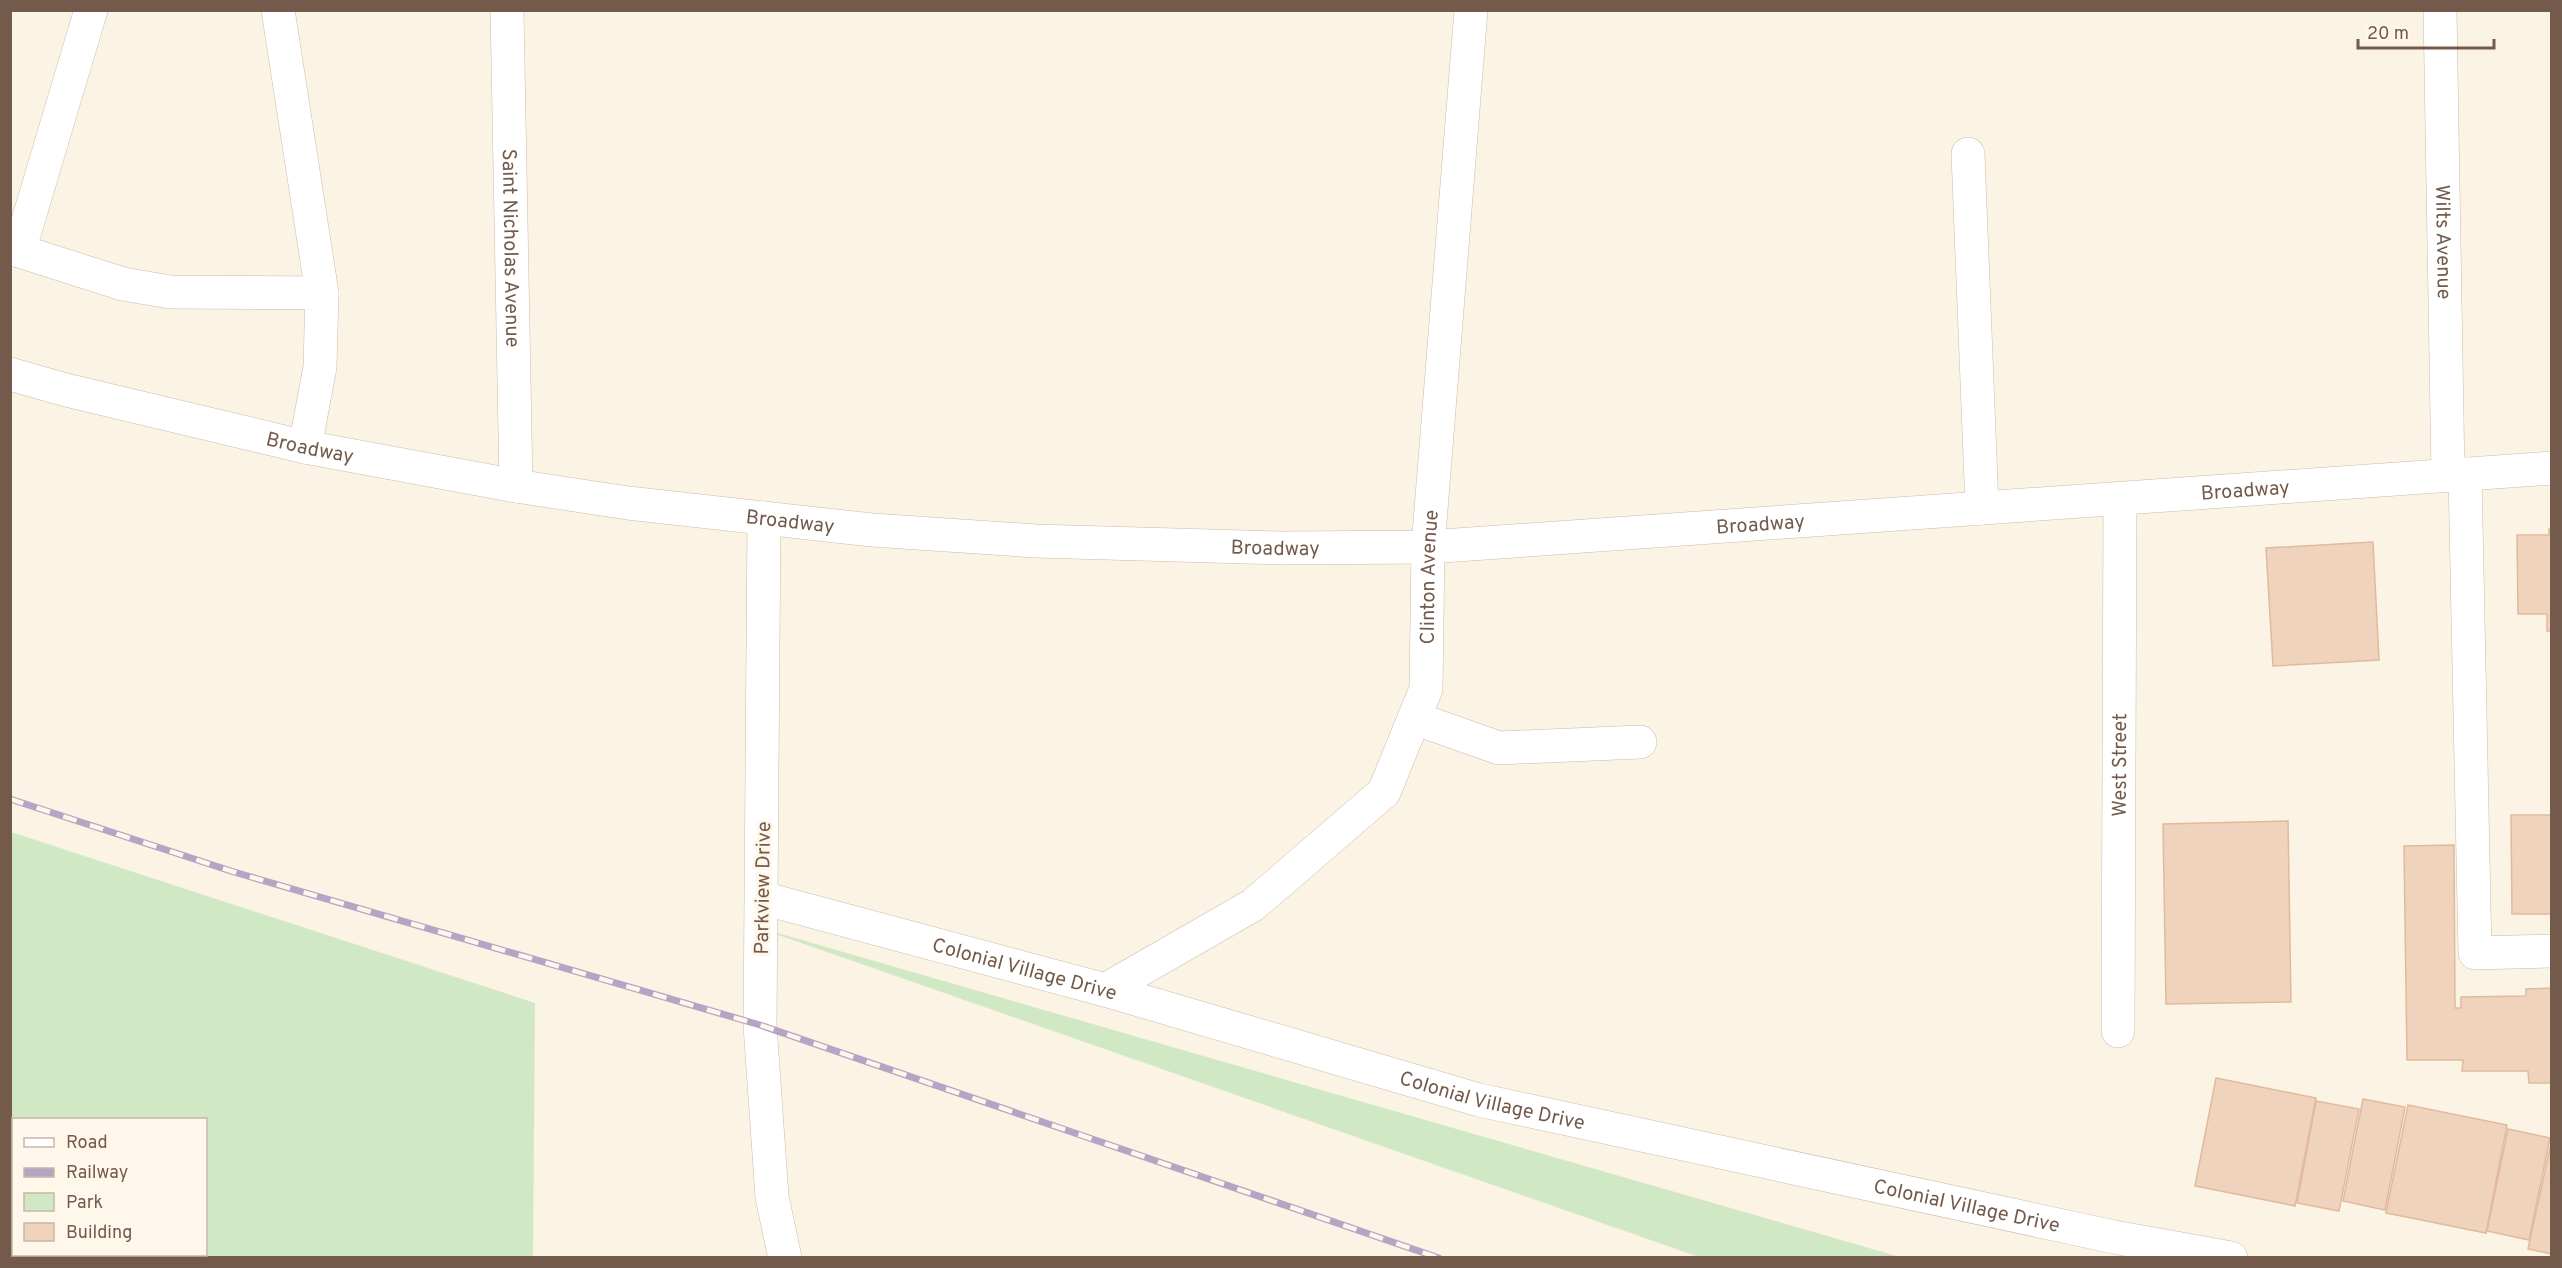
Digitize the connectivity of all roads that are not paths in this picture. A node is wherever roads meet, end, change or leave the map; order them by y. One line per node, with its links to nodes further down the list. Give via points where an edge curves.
1 (91, 10): 7 (street)
2 (278, 10): 8 (street)
3 (507, 10): 13 (street, Saint Nicholas Avenue)
4 (1471, 10): 17 (street, Clinton Avenue)
5 (2440, 10): 12 (street, Wilts Avenue)
6 (1968, 154): 15 (street)
7 (15, 250): 8 (street, via 123,284 170,292)
8 (322, 293): 10 (street, via 320,367)
9 (10, 374): 10 (street, Broadway)
10 (305, 447): 13 (street, Broadway)
11 (2552, 468): 12 (street, Broadway)
12 (2456, 474): 14 (street, Broadway); 21 (street, Wilts Avenue, via 2475,952)
13 (516, 486): 16 (street, Broadway)
14 (2120, 499): 15 (street, Broadway); 23 (street, West Street)
15 (1982, 508): 17 (street, Broadway)
16 (764, 518): 17 (street, Broadway, via 872,531 1036,541 1282,548); 20 (street, Parkview Drive)
17 (1428, 547): 18 (street, Clinton Avenue, via 1426,689)
18 (1414, 718): 19 (street, via 1499,748); 22 (street, Clinton Avenue, via 1384,792 1253,905)
19 (1640, 742)
20 (762, 898): 22 (street, Colonial Village Drive); 24 (street, Parkview Drive, via 760,1024 772,1197)
21 (2552, 951)
22 (1105, 990): 25 (street, Colonial Village Drive, via 1479,1100 2102,1234)
23 (2118, 1031)
24 (785, 1257)
25 (2231, 1257)

